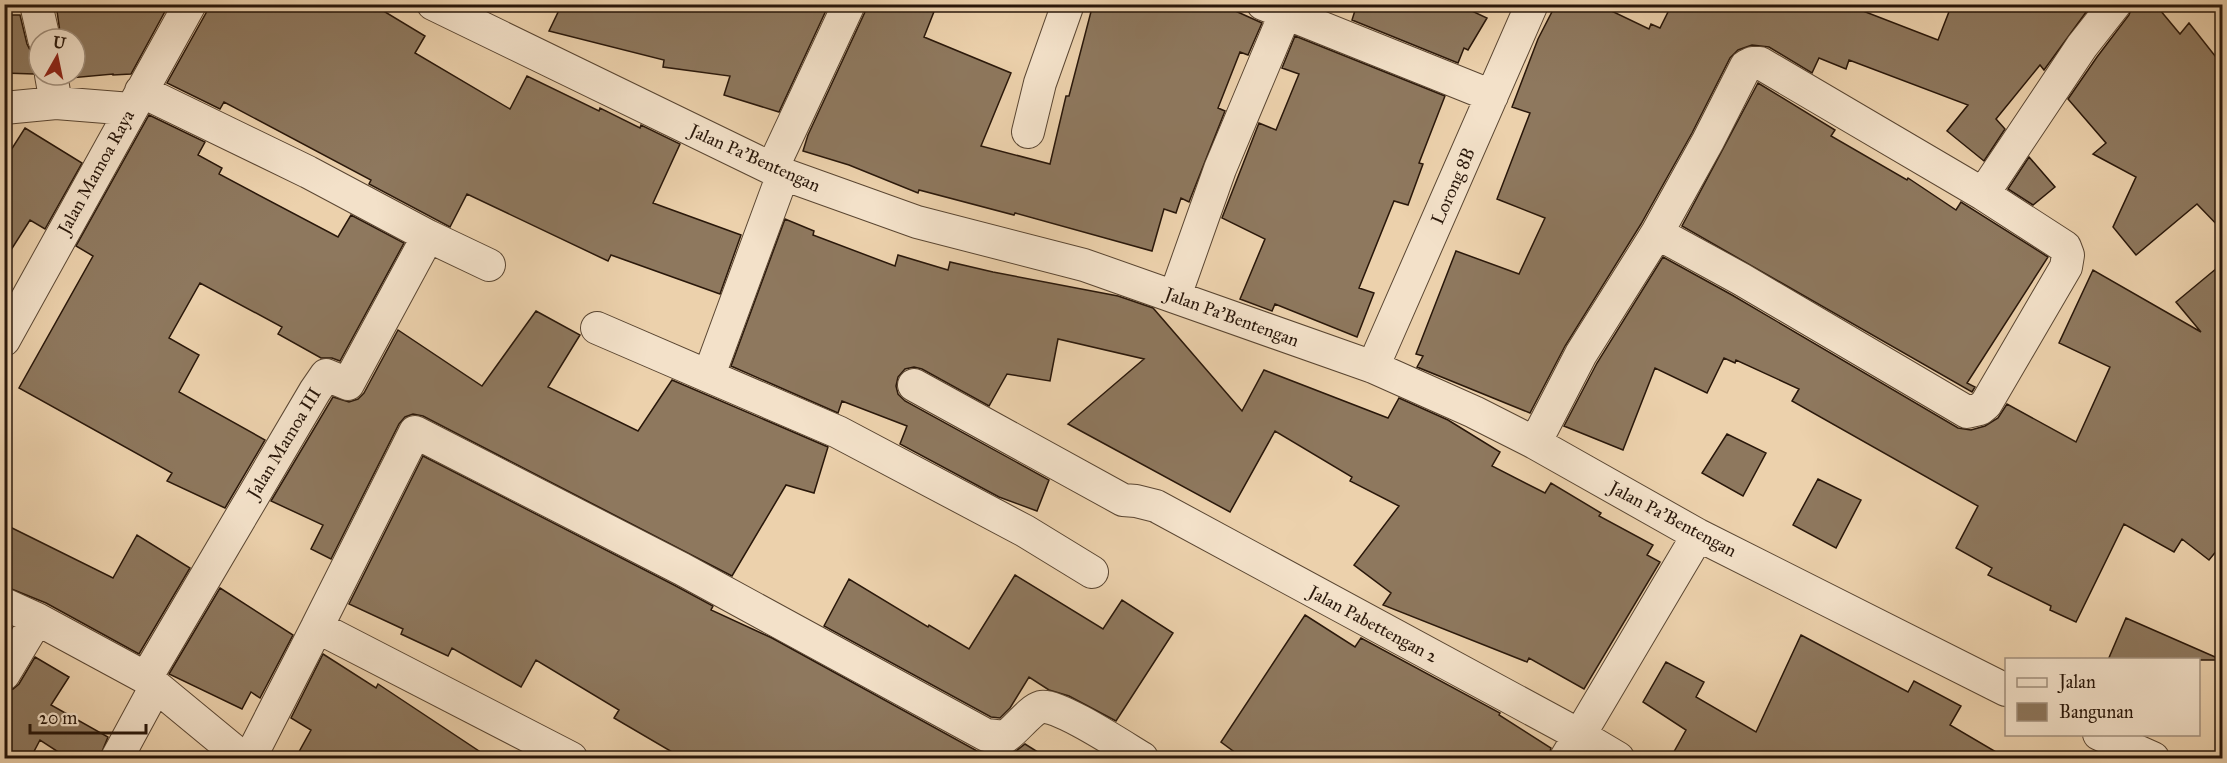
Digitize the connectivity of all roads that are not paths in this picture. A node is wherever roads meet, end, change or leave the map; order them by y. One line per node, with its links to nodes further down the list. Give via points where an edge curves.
1 (36, 4): 9 (street)
2 (190, 4): 12 (street, Jalan Mamoa Raya)
3 (433, 4): 15 (street, Jalan Pa'Bentengan)
4 (849, 4): 15 (street)
5 (1068, 4): 14 (street, via 1040,83)
6 (1532, 4): 11 (street, Lorong 8B)
7 (2115, 4): 16 (street, via 2082,46)
8 (1274, 9): 11 (street); 20 (street)
9 (41, 27)
10 (53, 89): 12 (street); 13 (street)
11 (1492, 96): 23 (street, Lorong 8B)
12 (136, 100): 18 (street, via 308,172); 22 (street, Jalan Mamoa Raya)
13 (4, 108)
14 (1028, 132)
15 (777, 172): 20 (street, Jalan Pa'Bentengan, via 917,222 1084,265); 24 (street)
16 (1983, 194): 17 (street, via 1760,63 1752,63 1746,66); 17 (street, via 2065,247 2068,255 2066,267 1986,404 1973,412)
17 (1657, 233): 26 (street, via 1581,354)
18 (428, 236): 19 (street); 33 (street, Jalan Mamoa III, via 348,384 326,375 315,391)
19 (489, 265)
20 (1175, 296): 23 (street, Jalan Pa'Bentengan)
21 (597, 328): 24 (street)
22 (4, 340)
23 (1373, 367): 26 (street, Jalan Pa'Bentengan)
24 (710, 375): 28 (street, via 838,432 1024,531)
25 (914, 385): 36 (street, Jalan Pabettengan 2, via 1123,500 1156,506)
26 (1535, 443): 27 (street, Jalan Pa'Bentengan)
27 (1698, 534): 34 (street, Jalan Pa'Bentengan); 36 (street)
28 (1092, 572)
29 (4, 604): 30 (street)
30 (37, 619): 32 (street); 33 (street)
31 (317, 627): 39 (street); 40 (street); 41 (street, via 415,432 682,569 986,735 1005,737 1035,710 1049,706)
32 (4, 674)
33 (151, 682): 37 (street); 38 (street)
34 (2005, 689)
35 (2101, 736): 43 (street)
36 (1573, 747): 42 (street, Jalan Pabettengan 2)
37 (117, 759)
38 (243, 759)
39 (250, 759)
40 (571, 759)
41 (1142, 759)
42 (1618, 759)
43 (2153, 759)

